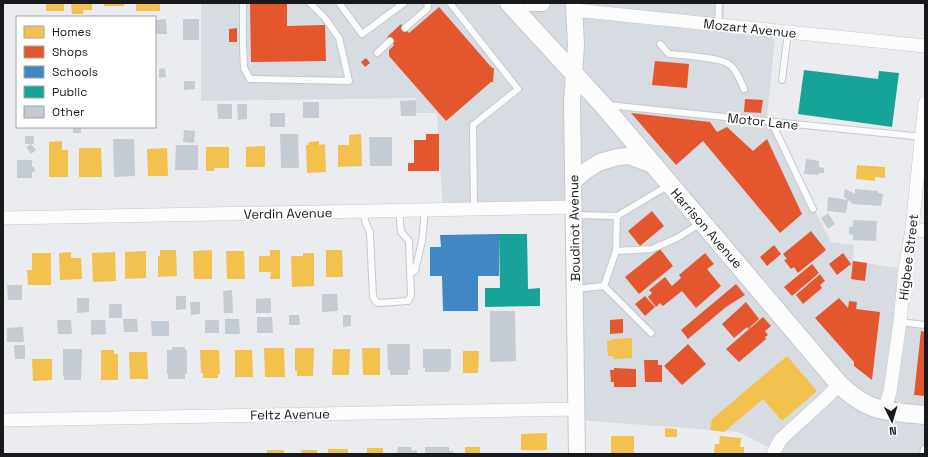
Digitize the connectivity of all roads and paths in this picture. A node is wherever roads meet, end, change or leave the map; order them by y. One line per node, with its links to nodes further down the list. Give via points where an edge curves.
1 (243, 3): 2 (lane, via 244,68 250,79 349,81 339,38)
2 (310, 3)
3 (339, 3): 4 (lane, via 362,34)
4 (404, 3)
5 (428, 3): 13 (lane, via 427,9)
6 (450, 3): 29 (lane, via 518,89 473,125)
7 (509, 3): 19 (main road, Harrison Avenue)
8 (531, 3): 9 (street)
9 (542, 3)
10 (719, 3): 12 (lane)
11 (574, 7): 12 (street, Mozart Avenue); 19 (street, Boudinot Avenue)
12 (718, 25): 14 (street, Mozart Avenue)
13 (405, 28)
14 (788, 32): 17 (street, Mozart Avenue); 20 (lane)
15 (390, 41): 18 (lane)
16 (660, 44): 21 (lane, via 669,54 728,63)
17 (925, 46)
18 (377, 53)
19 (574, 73): 23 (main road, Harrison Avenue); 27 (street, Boudinot Avenue)
20 (782, 80)
21 (744, 89)
22 (925, 103): 25 (street, Higbee Street)
23 (602, 104): 24 (lane, Motor Lane); 26 (main road, Harrison Avenue)
24 (771, 122): 25 (lane, Motor Lane); 30 (lane)
25 (923, 137): 38 (street, Higbee Street)
26 (653, 164): 27 (street, via 629,156 618,157 600,162); 28 (main road, Harrison Avenue)
27 (574, 181): 34 (street, Boudinot Avenue)
28 (670, 184): 35 (lane); 37 (main road, Harrison Avenue)
29 (474, 209): 32 (street, Verdin Avenue); 34 (street, Verdin Avenue)
30 (813, 209)
31 (399, 210): 32 (street, Verdin Avenue); 33 (street, Verdin Avenue); 40 (lane, via 401,232 410,241)
32 (425, 210): 40 (lane, via 422,241 415,271)
33 (364, 211): 36 (street, Verdin Avenue); 40 (lane, via 370,233 373,297 377,303 408,301 411,296)
34 (574, 211): 35 (lane); 42 (street, Boudinot Avenue)
35 (616, 216): 39 (lane)
36 (3, 218)
37 (703, 222): 39 (lane, via 652,249); 46 (main road, Harrison Avenue)
38 (918, 230): 43 (street, Higbee Street, via 905,269)
39 (616, 251): 41 (lane)
40 (410, 272)
41 (604, 286): 42 (lane); 45 (lane)
42 (575, 289): 47 (street, Boudinot Avenue)
43 (900, 322): 44 (lane); 48 (street, Higbee Street, via 890,392)
44 (925, 325)
45 (651, 333)
46 (839, 384): 48 (main road, Harrison Avenue, via 862,403); 52 (street, via 780,440)
47 (577, 409): 50 (street, Feltz Avenue); 51 (street, Boudinot Avenue)
48 (884, 411): 49 (main road, Harrison Avenue)
49 (925, 415)
50 (3, 420)
51 (577, 454)
52 (773, 454)

